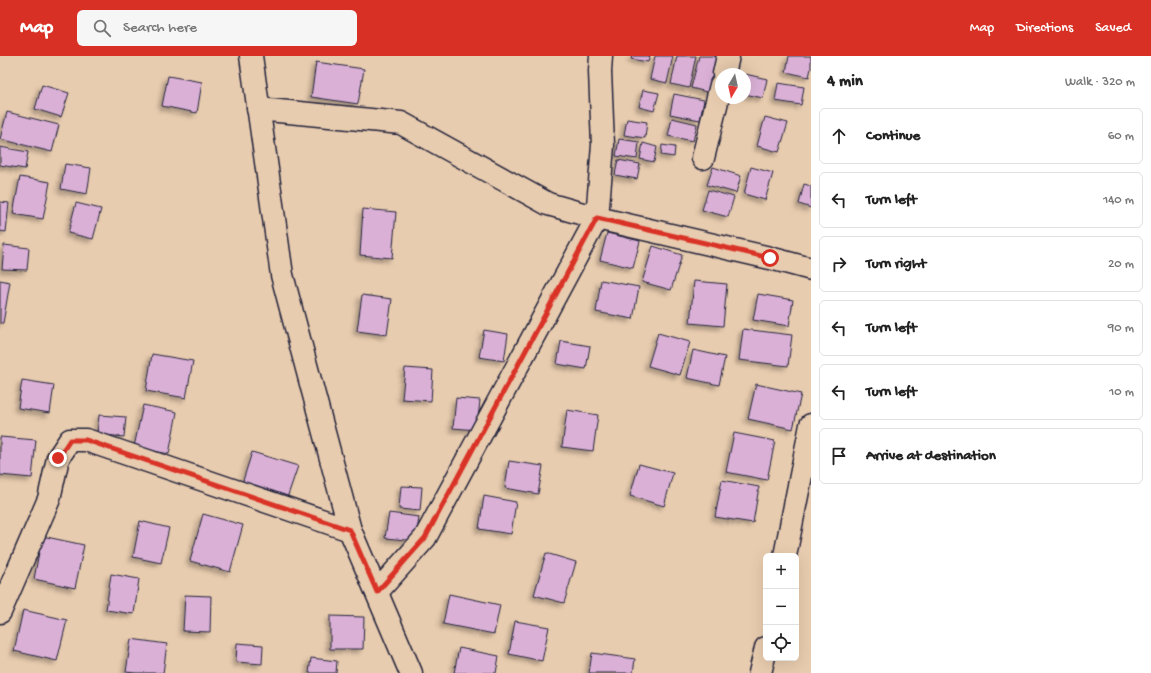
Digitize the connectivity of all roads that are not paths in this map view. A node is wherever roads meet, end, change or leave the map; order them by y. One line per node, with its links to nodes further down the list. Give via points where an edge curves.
1 (251, 56): 6 (street)
2 (601, 56): 8 (street, via 603,145)
3 (728, 56): 4 (street)
4 (725, 68)
5 (716, 104): 7 (street)
6 (258, 109): 8 (street, via 401,123 548,204); 11 (street, via 282,275)
7 (703, 158)
8 (597, 218): 9 (street); 13 (street, via 425,538)
9 (811, 269)
10 (811, 425): 12 (street)
11 (350, 530): 13 (street); 14 (street, via 86,440 70,440 58,458 49,499)
12 (786, 553)
13 (377, 592): 16 (street)
14 (0, 612)
15 (763, 660): 17 (street)
16 (411, 673)
17 (760, 673)

